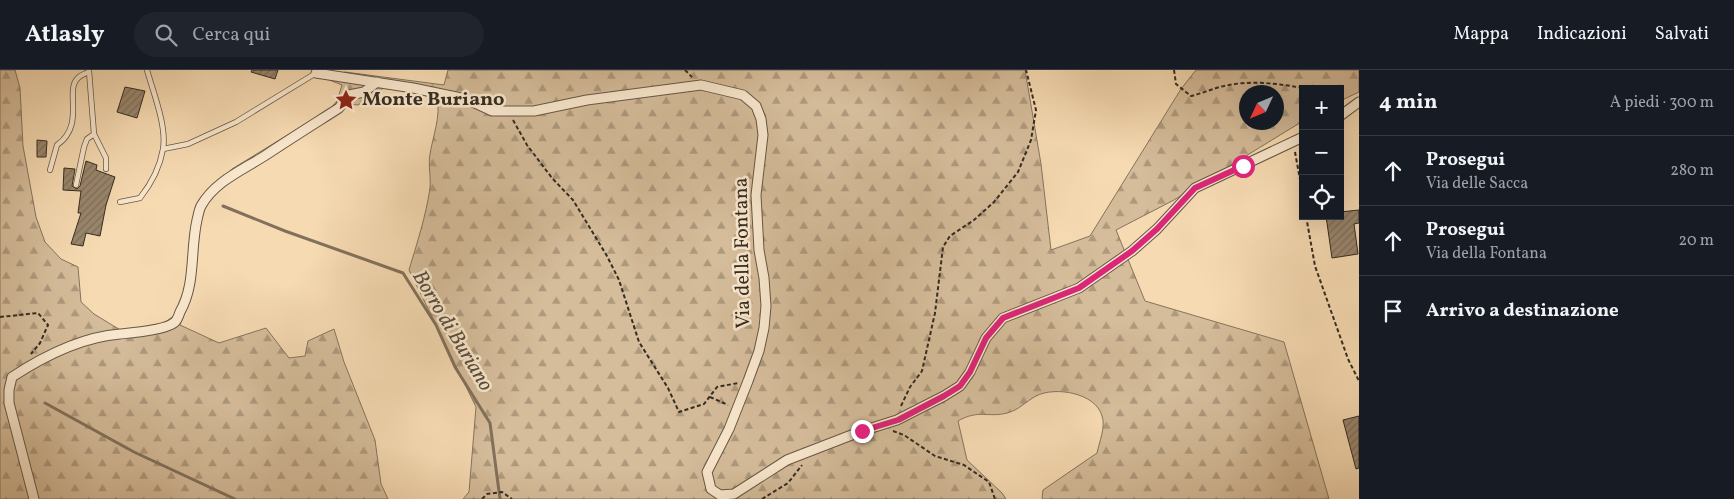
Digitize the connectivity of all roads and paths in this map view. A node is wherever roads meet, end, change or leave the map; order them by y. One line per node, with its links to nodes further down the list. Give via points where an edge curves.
1 (147, 70): 17 (lane, via 162,131)
2 (1026, 70): 30 (path, via 1036,110 1031,140 1018,172 994,202 950,236 943,247 935,313 922,370 903,401)
3 (1174, 70): 9 (path, via 1176,84 1191,96 1249,82)
4 (89, 71): 14 (lane); 19 (lane, via 77,78 73,86 70,132 57,145)
5 (316, 73): 6 (street, Via della Fontana); 17 (lane, via 236,122 188,144)
6 (338, 74): 7 (street, Via della Fontana)
7 (352, 79): 8 (street, Via della Fontana); 10 (street)
8 (377, 82): 10 (street, via 364,92); 12 (street, Via della Fontana, via 466,99 492,111)
9 (1299, 87)
10 (349, 95): 33 (street, via 339,108 212,190 201,207 195,228 191,282 186,301 174,323 84,341 54,352 12,377 8,403)
11 (1359, 102): 13 (street)
12 (508, 112): 26 (street, Via della Fontana, via 534,111 587,100 701,85 743,95 756,106 763,135 756,224 766,306 759,351); 28 (path, via 547,172 573,200 607,256 619,280 639,342 679,412 704,404)
13 (1344, 113)
14 (94, 134): 18 (lane, via 106,158); 21 (lane, via 87,138)
15 (1299, 139): 16 (street, Via della Fontana)
16 (1293, 142): 20 (path); 30 (street, Via della Fontana, via 1195,188 1132,251 1079,288 1003,318 986,338 960,386)
17 (163, 149): 22 (lane, via 150,184 140,198)
18 (106, 169)
19 (50, 170)
20 (1299, 175)
21 (76, 185)
22 (120, 202)
23 (1307, 220): 27 (path, via 1315,266)
24 (0, 317): 25 (path, via 38,313 48,325 40,343)
25 (29, 356)
26 (748, 381): 28 (path, via 718,387); 29 (street, Via della Fontana)
27 (1359, 381)
28 (710, 397): 29 (path)
29 (737, 408): 31 (street, Via della Fontana, via 707,472 711,489 720,494 734,494 787,460)
30 (898, 420): 31 (street, Via della Fontana)
31 (882, 426): 37 (path, via 904,435 935,456 964,465 989,482)
32 (805, 462): 36 (path, via 788,483)
33 (34, 499)
34 (482, 499): 35 (path, via 487,494 502,492)
35 (512, 499)
36 (762, 499)
37 (996, 499)

